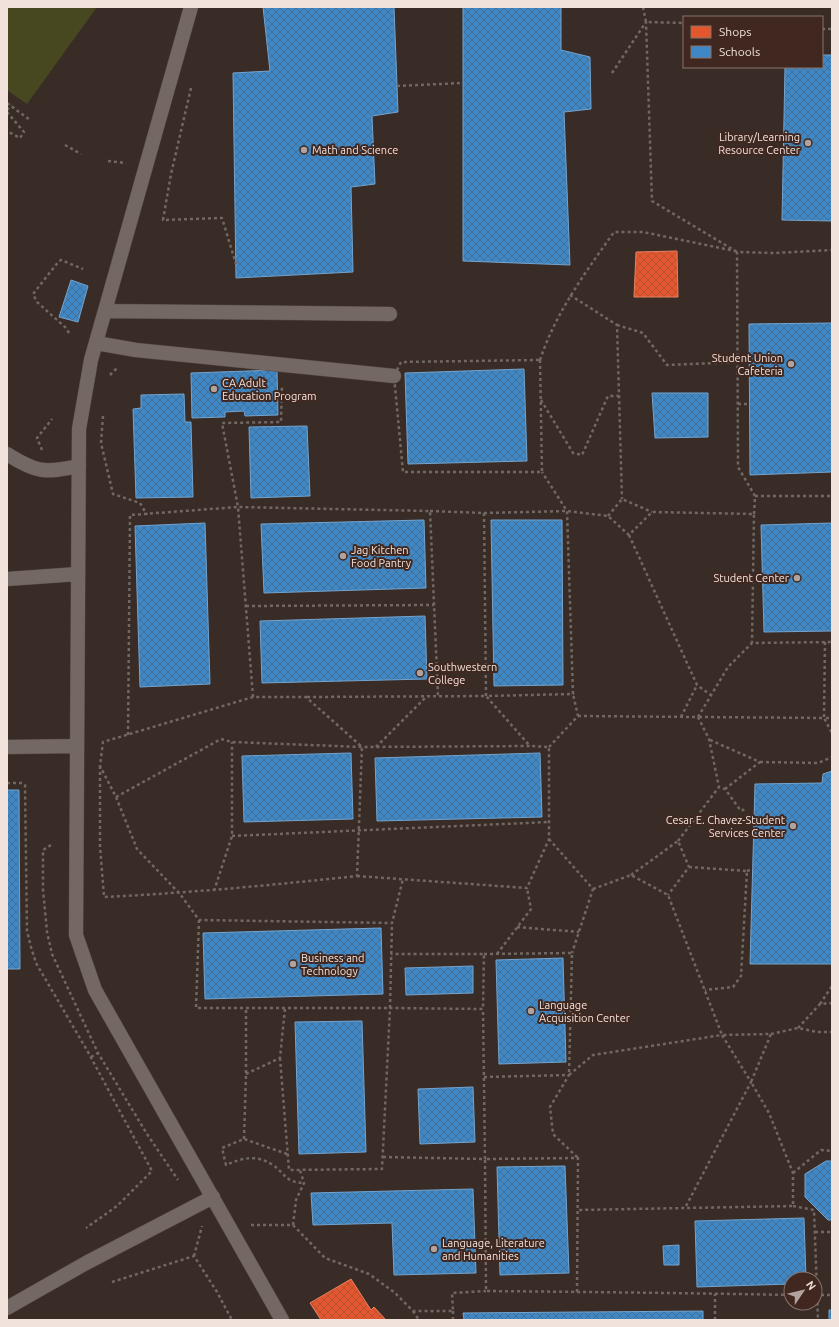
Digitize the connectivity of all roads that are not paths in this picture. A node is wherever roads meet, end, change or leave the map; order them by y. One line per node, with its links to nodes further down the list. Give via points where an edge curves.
1 (191, 7): 2 (lane)
2 (105, 311): 3 (lane); 4 (lane)
3 (390, 314)
4 (96, 343): 5 (lane, via 136,350); 7 (lane, via 79,429)
5 (394, 376)
6 (7, 454): 7 (lane, via 35,469 50,472)
7 (79, 466): 8 (lane)
8 (78, 574): 9 (lane); 10 (lane)
9 (7, 579)
10 (77, 746): 11 (lane); 12 (lane, via 76,935 95,990)
11 (7, 747)
12 (213, 1197): 13 (lane, via 86,1263); 14 (lane)
13 (7, 1308)
14 (282, 1320)

